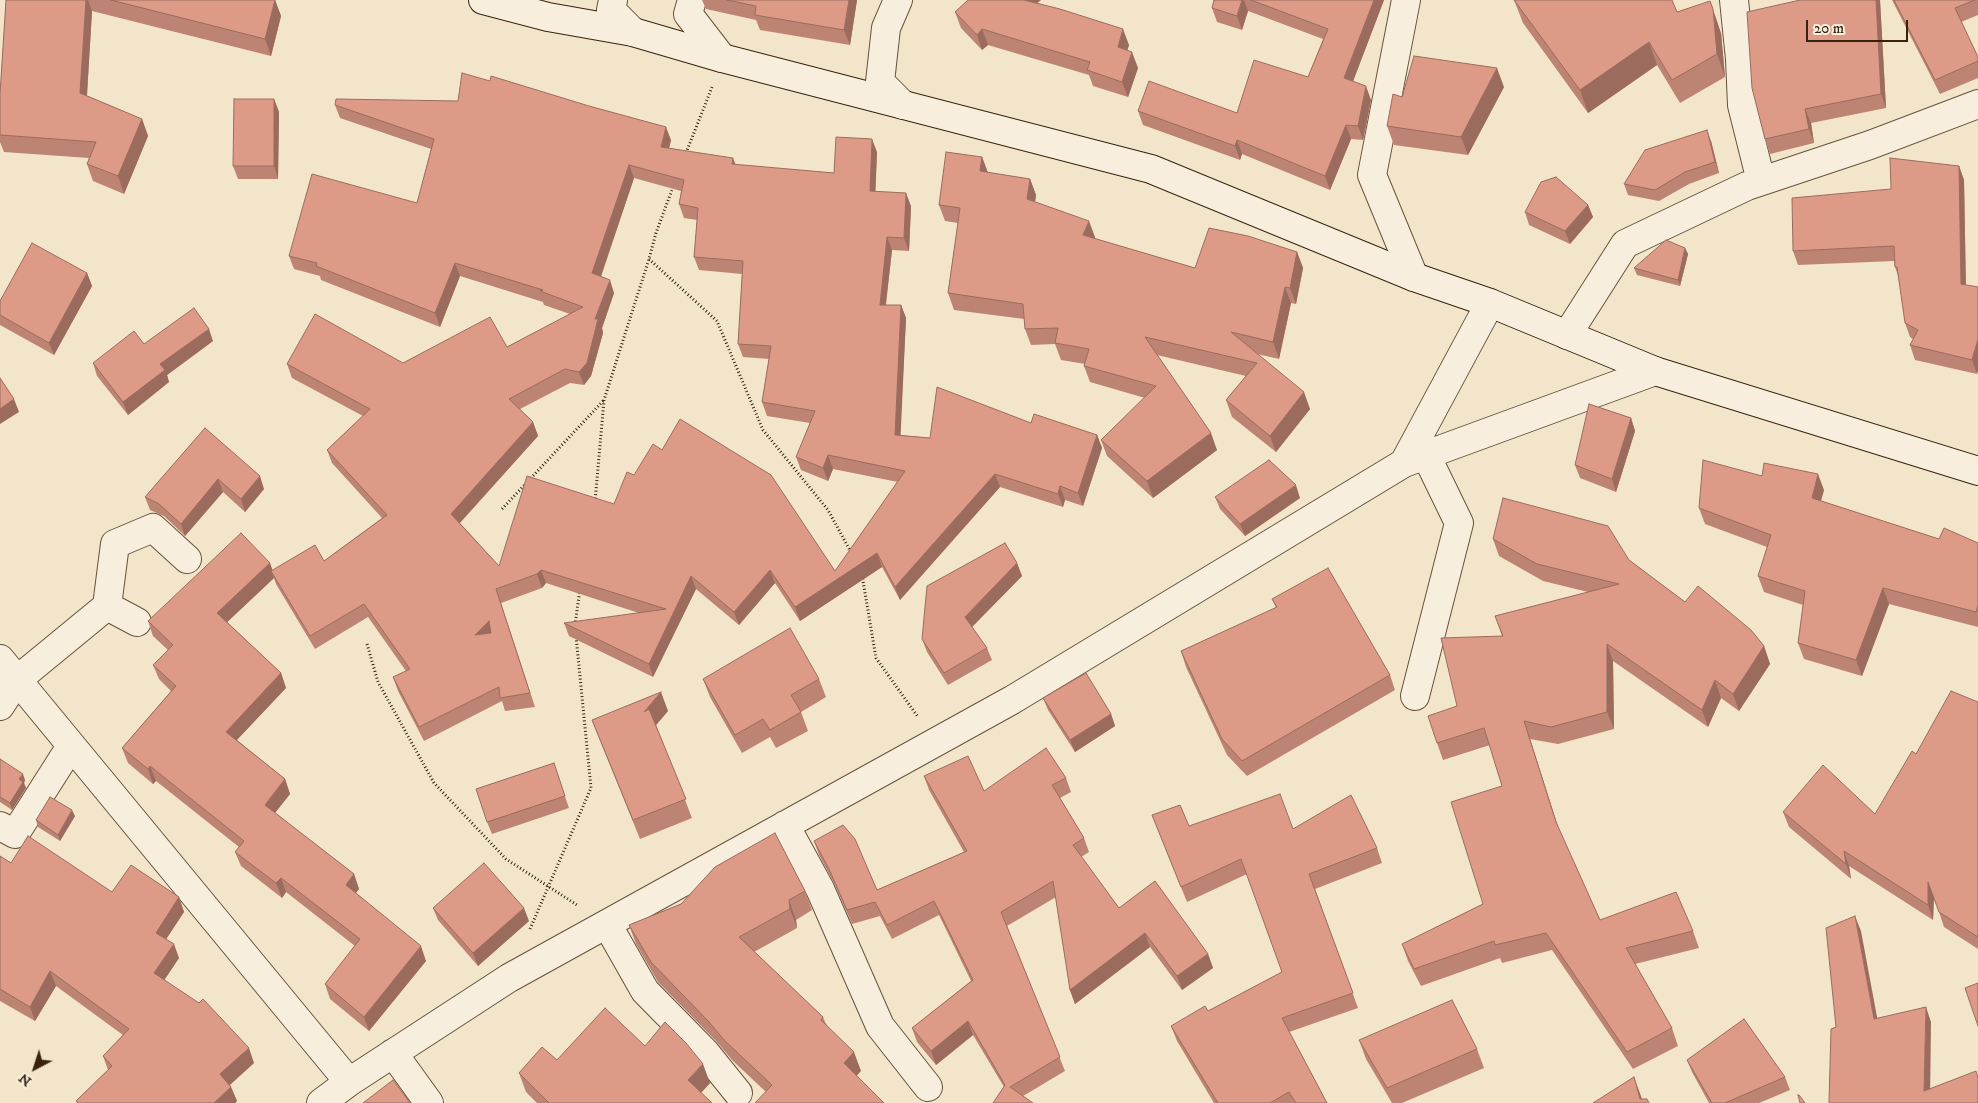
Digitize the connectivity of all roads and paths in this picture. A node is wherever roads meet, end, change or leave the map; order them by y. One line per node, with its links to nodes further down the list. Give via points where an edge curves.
1 (483, 0): 7 (street, via 548,17)
2 (613, 0): 7 (street, via 610,10)
3 (692, 0): 8 (street, via 688,14)
4 (898, 0): 10 (street, via 886,28 880,82)
5 (1406, 0): 15 (street, via 1372,175)
6 (1734, 0): 13 (street, via 1742,105)
7 (634, 32): 8 (street)
8 (722, 58): 10 (street); 11 (path)
9 (1978, 104): 13 (street, via 1870,145)
10 (903, 105): 15 (street, via 1151,169)
11 (684, 160)
12 (677, 178): 14 (path)
13 (1761, 181): 17 (street, via 1625,244)
14 (649, 259): 19 (path); 25 (path, via 717,321 763,430 828,510)
15 (1414, 277): 16 (street)
16 (1490, 303): 17 (street); 20 (street)
17 (1567, 335): 18 (street)
18 (1655, 371): 20 (street); 21 (street)
19 (604, 400): 22 (path); 23 (path)
20 (1415, 459): 33 (street, via 1459,523); 35 (street, via 1012,700)
21 (1978, 471)
22 (594, 507)
23 (502, 509)
24 (187, 559): 28 (street, via 153,528 115,544)
25 (856, 561)
26 (860, 570): 35 (path, via 876,658)
27 (581, 585): 39 (path, via 574,624 591,788)
28 (107, 606): 29 (street); 32 (street)
29 (137, 622)
30 (367, 644): 39 (path, via 378,682 434,783 506,859)
31 (0, 659): 32 (street)
32 (18, 680): 34 (street); 36 (street)
33 (1415, 696)
34 (0, 706)
35 (935, 742): 37 (street)
36 (71, 746): 38 (street, via 15,834); 43 (street)
37 (785, 825): 40 (street); 44 (street, via 820,889 880,1026)
38 (0, 826)
39 (549, 887): 40 (path); 41 (path)
40 (607, 924): 42 (street, via 509,978); 45 (street, via 645,991 705,1052)
41 (529, 932)
42 (393, 1053): 43 (street); 47 (street)
43 (349, 1082): 46 (street)
44 (928, 1087)
45 (738, 1093)
46 (321, 1103)
47 (429, 1103)

